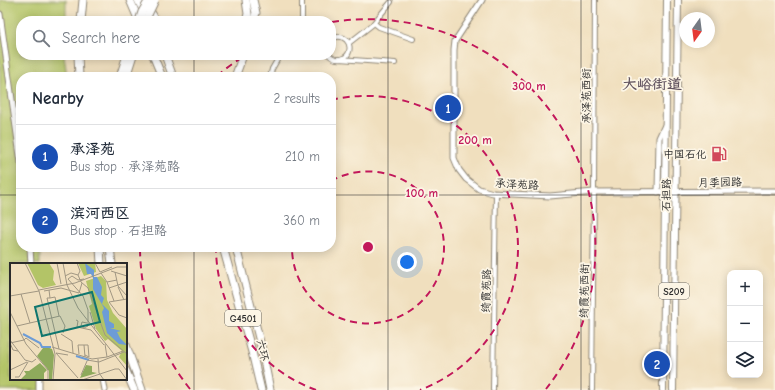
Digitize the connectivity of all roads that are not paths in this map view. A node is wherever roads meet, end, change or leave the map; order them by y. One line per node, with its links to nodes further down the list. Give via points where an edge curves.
1 (83, 0): 16 (highway)
2 (130, 0): 17 (highway)
3 (138, 0): 19 (highway)
4 (144, 0): 21 (highway)
5 (149, 0): 18 (highway, bridge)
6 (155, 0): 20 (highway, bridge)
7 (246, 0): 22 (highway)
8 (253, 0): 23 (highway)
9 (302, 0): 24 (street)
10 (482, 0): 52 (street, 承泽苑路, via 455,41 454,158 458,170 466,179 479,188)
11 (595, 0): 48 (street, 承泽苑西街)
12 (667, 0): 45 (main road, 石担路 / S209)
13 (678, 0): 51 (main road, 石担路 / S209)
14 (391, 2): 25 (street)
15 (0, 14): 46 (street)
16 (81, 16)
17 (137, 16)
18 (141, 16)
19 (146, 16)
20 (147, 16)
21 (153, 16)
22 (247, 16)
23 (255, 16)
24 (302, 16)
25 (374, 23): 27 (street); 28 (street)
26 (336, 36): 28 (street)
27 (413, 39)
28 (349, 43): 29 (street, via 348,54)
29 (339, 59): 37 (street)
30 (78, 60): 38 (highway)
31 (125, 60): 39 (highway)
32 (131, 60): 40 (highway)
33 (155, 60): 41 (highway)
34 (167, 60): 42 (highway)
35 (241, 60): 43 (highway)
36 (277, 60): 44 (street)
37 (395, 63)
38 (79, 72)
39 (122, 72)
40 (128, 72)
41 (160, 72)
42 (171, 72)
43 (237, 72)
44 (271, 72)
45 (666, 124): 49 (street, via 659,138); 50 (main road, 石担路 / S209)
46 (16, 128)
47 (775, 191): 51 (street, 月季园路)
48 (594, 192): 49 (street, 承泽苑路); 52 (street, 承泽苑路, via 550,196); 76 (street, 绮霞苑西街)
49 (658, 192): 50 (street, 承泽苑路)
50 (665, 192): 51 (street, 月季园路); 77 (main road, 石担路 / S209)
51 (676, 192): 78 (main road, 石担路 / S209)
52 (496, 193): 75 (street, 绮霞苑路)
53 (30, 252): 58 (street)
54 (100, 252): 59 (highway)
55 (111, 252): 60 (highway)
56 (224, 252): 73 (highway, 六环 / G4501)
57 (237, 252): 74 (highway, 六环 / G4501)
58 (31, 263)
59 (101, 263)
60 (112, 263)
61 (127, 348): 62 (highway)
62 (134, 370): 71 (highway); 72 (highway)
63 (127, 374): 70 (highway)
64 (127, 376): 69 (highway)
65 (38, 380): 67 (street)
66 (103, 380): 68 (street)
67 (39, 390)
68 (105, 390)
69 (130, 390)
70 (134, 390)
71 (142, 390)
72 (147, 390)
73 (261, 390)
74 (270, 390)
75 (493, 390)
76 (592, 390)
77 (663, 390)
78 (674, 390)

